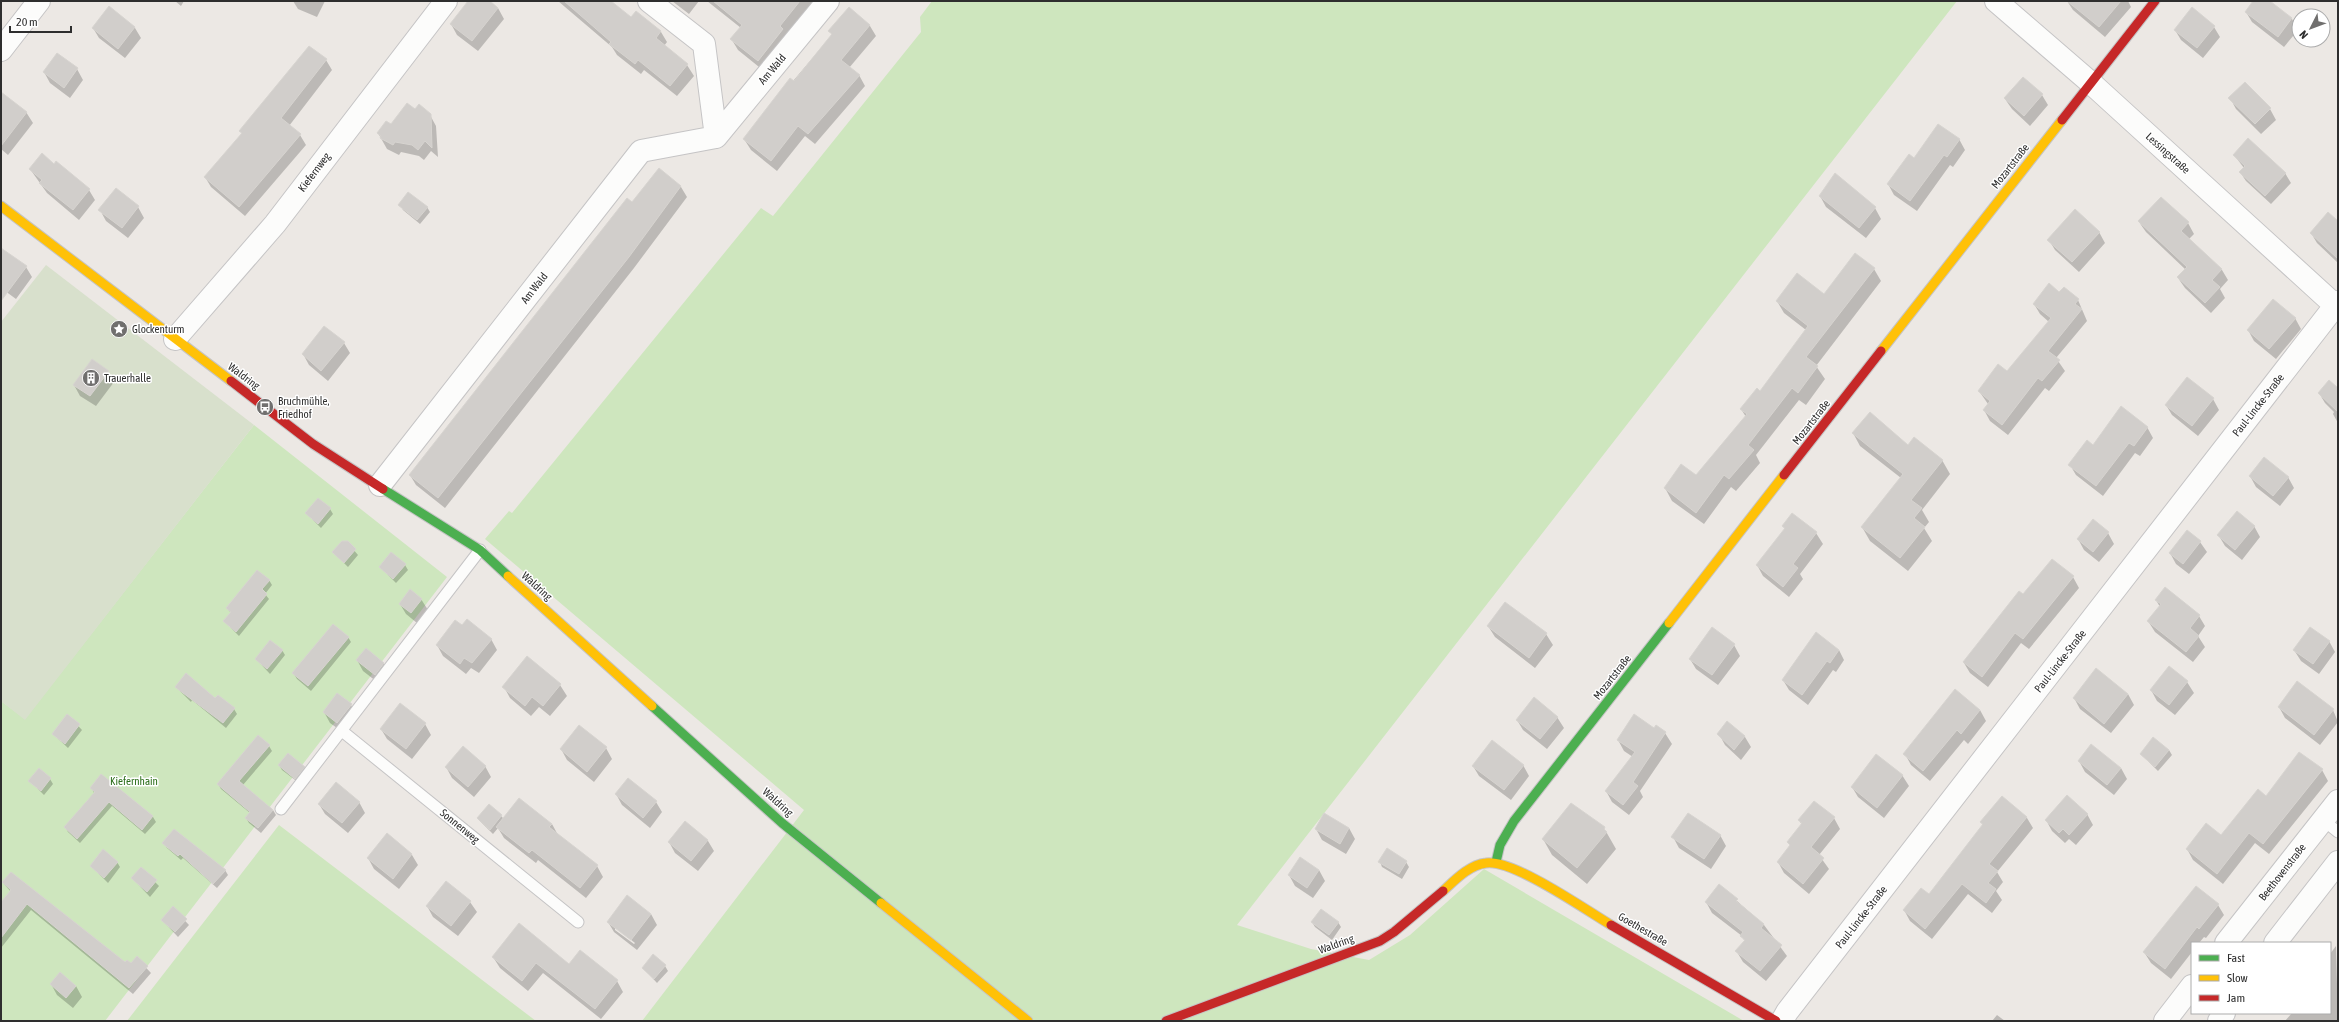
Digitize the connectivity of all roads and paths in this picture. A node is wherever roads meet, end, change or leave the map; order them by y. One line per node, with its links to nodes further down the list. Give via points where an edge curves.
1 (39, 1): 7 (street)
2 (446, 1): 12 (street, Kiefernweg, via 275,224)
3 (649, 1): 9 (street, via 704,44)
4 (828, 1): 9 (street, Am Wald)
5 (1996, 1): 8 (street, Lessingstraße)
6 (2155, 1): 8 (street, Mozartstraße)
7 (1, 50)
8 (2091, 83): 11 (street, Lessingstraße); 19 (street, Mozartstraße, via 1514,822 1500,845)
9 (716, 137): 13 (street, Am Wald, via 641,151)
10 (1, 206): 12 (street, Waldring)
11 (2337, 305): 28 (street, Paul-Lincke-Straße)
12 (175, 339): 13 (street, Waldring, via 313,444)
13 (380, 485): 14 (street, Waldring)
14 (480, 550): 15 (lane); 25 (street, Waldring, via 782,822)
15 (342, 731): 17 (lane); 21 (lane, Sonnenweg)
16 (2338, 801): 18 (street, Beethovenstraße)
17 (281, 809)
18 (2331, 826): 22 (street, Beethovenstraße)
19 (1496, 862): 26 (street, Waldring, via 1480,862 1466,871 1394,932 1380,940); 27 (street, Goethestraße, via 1520,871)
20 (2338, 862): 23 (street)
21 (578, 922)
22 (2227, 942)
23 (2276, 942)
24 (2191, 987): 29 (street)
25 (1028, 1021)
26 (1166, 1021)
27 (1776, 1021)
28 (1782, 1021)
29 (2165, 1021)

